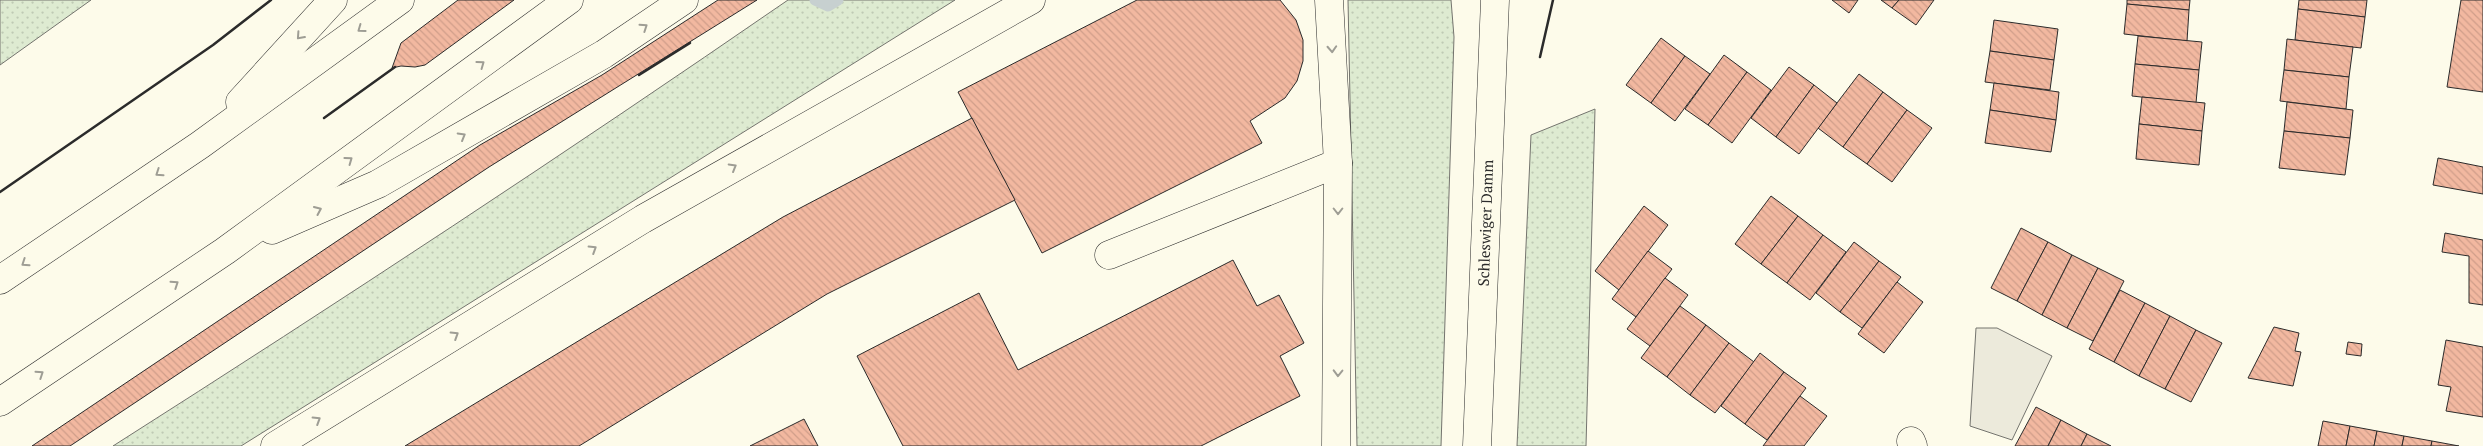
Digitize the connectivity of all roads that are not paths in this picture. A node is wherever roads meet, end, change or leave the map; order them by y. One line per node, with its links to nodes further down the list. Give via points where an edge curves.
1 (333, 0): 8 (main road, one-way to 8)
2 (400, 0): 8 (main road, one-way to 8)
3 (569, 0): 10 (main road, one-way to 3)
4 (684, 0): 10 (main road, one-way to 4, via 378,184 604,54)
5 (1031, 0): 14 (main road, one-way to 5, via 643,218)
6 (1329, 0): 9 (main road, one-way to 9)
7 (1495, 0): 16 (main road, Schleswiger Damm)
8 (200, 145): 12 (main road, one-way to 12)
9 (1338, 164): 11 (main road); 15 (main road, one-way to 15)
10 (225, 251): 13 (main road, one-way to 10)
11 (1109, 255)
12 (0, 280)
13 (0, 402)
14 (275, 446)
15 (1336, 446)
16 (1476, 446)

